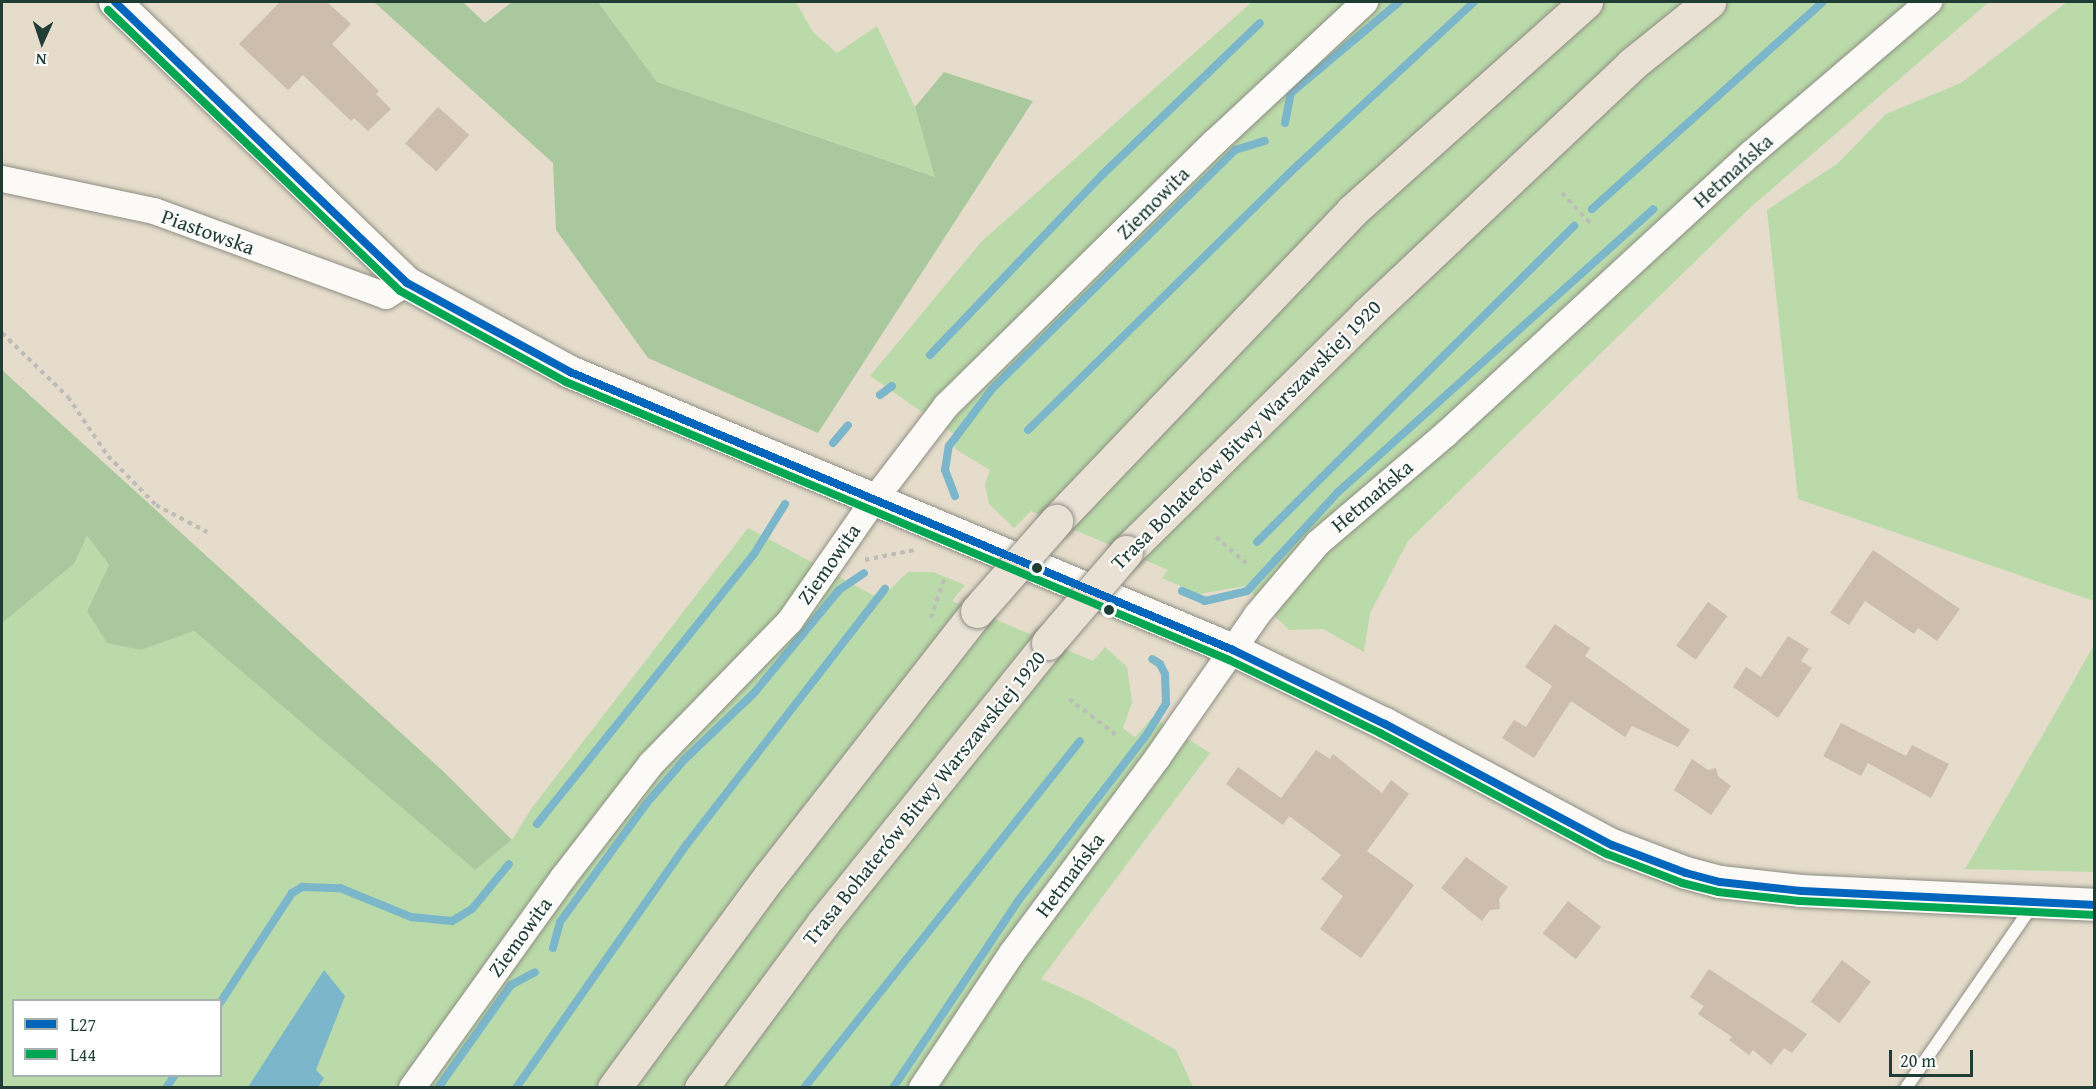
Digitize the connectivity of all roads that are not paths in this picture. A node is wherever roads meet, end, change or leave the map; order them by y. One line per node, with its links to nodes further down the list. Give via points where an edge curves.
1 (115, 2): 7 (street)
2 (1365, 2): 8 (street, Ziemowita, via 1215,142 953,399)
3 (1587, 2): 13 (highway, bridge, via 1352,210 1056,521 977,611 770,876)
4 (1709, 2): 14 (highway, Trasa Bohaterów Bitwy Warszawskiej 1920, bridge, via 1632,64 1383,299 1126,552 823,923)
5 (1929, 2): 9 (street, Hetmańska, via 1752,153 1446,434 1340,522 1275,592)
6 (2, 179): 7 (street, Piastowska, via 154,211 386,296)
7 (407, 283): 8 (street, via 570,372)
8 (874, 500): 9 (street); 12 (street, Ziemowita, via 790,621 651,764 563,878)
9 (1233, 650): 10 (street, via 1385,724 1612,845 1686,873 1720,882 1801,891); 15 (street, Hetmańska, via 1012,953)
10 (2034, 903): 11 (street); 16 (lane)
11 (2094, 905)
12 (412, 1088)
13 (614, 1088)
14 (701, 1088)
15 (922, 1088)
16 (1906, 1088)

